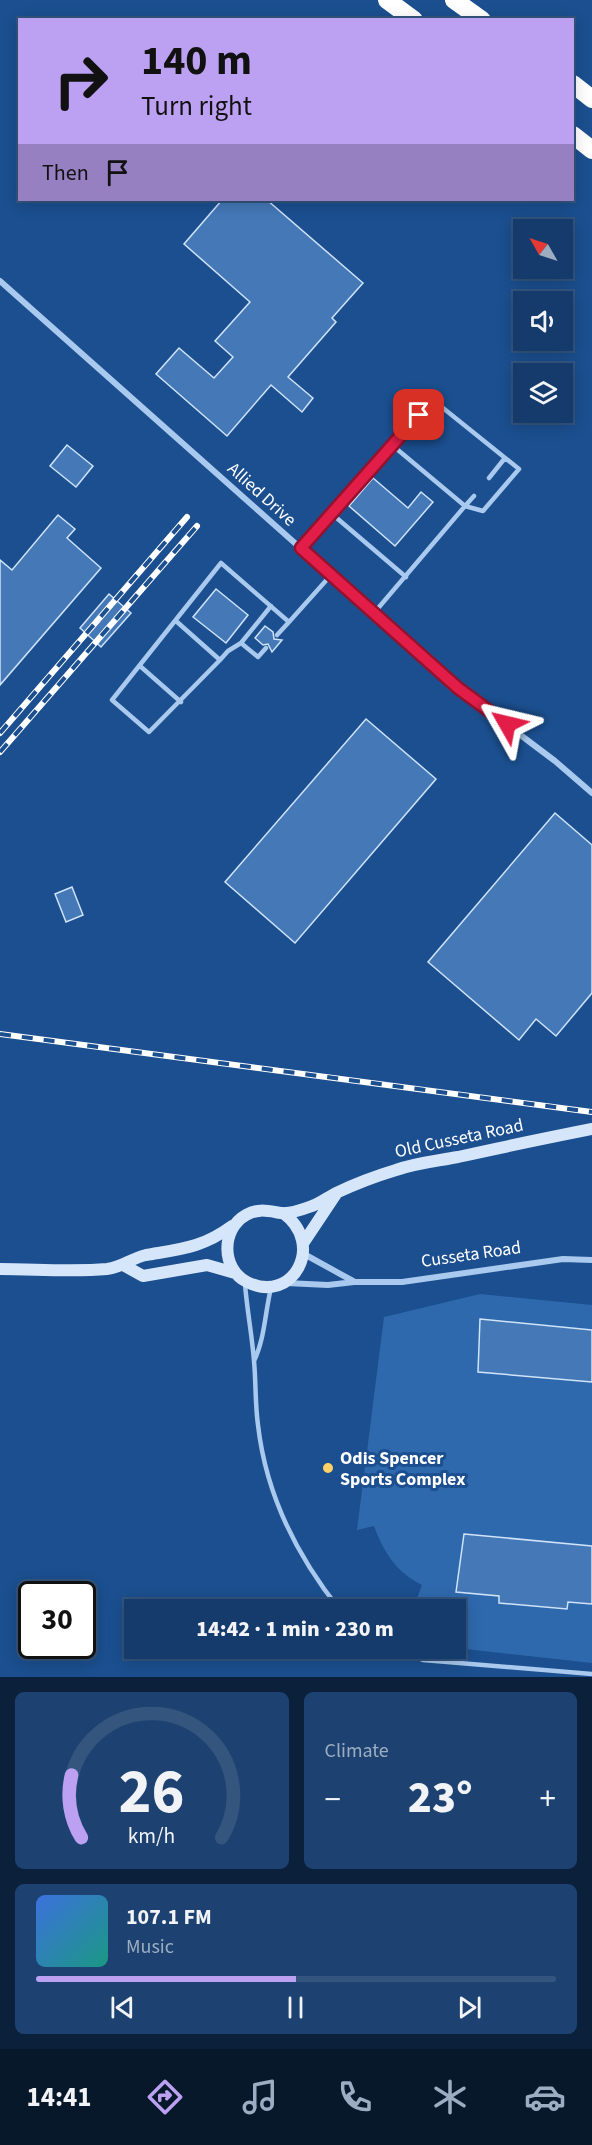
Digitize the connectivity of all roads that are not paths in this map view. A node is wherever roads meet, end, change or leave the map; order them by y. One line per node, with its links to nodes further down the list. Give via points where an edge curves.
1 (387, 0): 3 (highway)
2 (454, 0): 4 (highway)
3 (411, 18)
4 (479, 18)
5 (574, 85): 6 (highway)
6 (592, 99)
7 (574, 136): 8 (highway)
8 (592, 150)
9 (0, 281): 16 (street, Allied Drive)
10 (392, 445): 11 (lane, via 433,400); 14 (lane); 15 (lane)
11 (505, 458): 12 (lane); 14 (lane, via 519,469 483,512)
12 (489, 478)
13 (474, 496): 14 (lane)
14 (465, 506): 18 (lane)
15 (332, 514): 16 (lane); 18 (lane)
16 (301, 548): 17 (street, Allied Drive)
17 (332, 575): 20 (street, Allied Drive); 22 (lane)
18 (406, 577): 20 (lane)
19 (271, 606): 21 (lane, via 221,563); 22 (lane); 24 (lane)
20 (374, 613): 29 (street, Allied Drive, via 458,688)
21 (176, 621): 26 (lane); 27 (lane)
22 (289, 622): 23 (lane)
23 (277, 635)
24 (241, 643): 25 (lane, via 258,657); 26 (lane)
25 (267, 648)
26 (220, 660): 28 (lane)
27 (140, 666): 28 (lane); 28 (lane, via 112,700 149,732)
28 (181, 702)
29 (592, 793)
30 (592, 1129): 31 (street, Old Cusseta Road, via 396,1169)
31 (337, 1193): 32 (street, Old Cusseta Road, via 312,1206); 34 (street)
32 (283, 1213): 33 (street, Cusseta Road, via 259,1210); 34 (street, Cusseta Road, via 300,1230)
33 (236, 1223): 36 (street, Cusseta Road, via 212,1241 142,1256); 38 (street, via 227,1248)
34 (304, 1248): 40 (street, Cusseta Road); 41 (street, via 293,1276)
35 (592, 1260): 40 (street, Cusseta Road, via 563,1259 402,1282)
36 (125, 1266): 37 (street, Cusseta Road); 38 (street, Cusseta Road, via 143,1276 207,1265)
37 (0, 1269)
38 (235, 1273): 39 (street, Cusseta Road)
39 (245, 1281): 41 (street, Cusseta Road, via 258,1286); 42 (lane)
40 (354, 1282): 41 (street, Cusseta Road)
41 (277, 1285): 42 (lane, via 263,1317 262,1344)
42 (254, 1360): 43 (lane, via 258,1425 280,1514 303,1560)
43 (332, 1599)
44 (420, 1659): 45 (lane)
45 (592, 1674)

